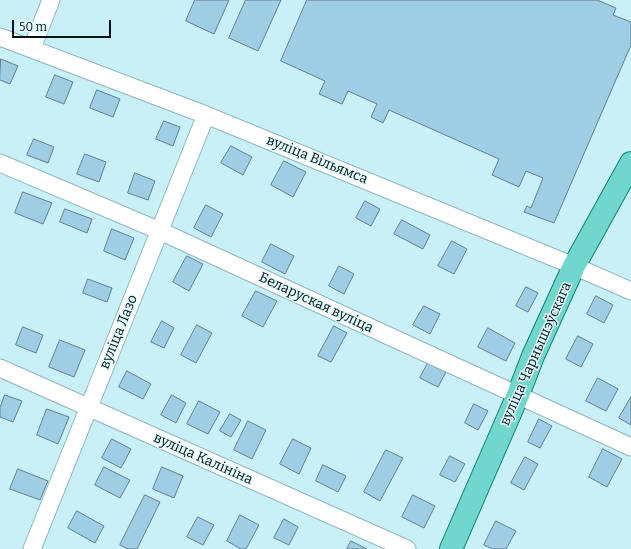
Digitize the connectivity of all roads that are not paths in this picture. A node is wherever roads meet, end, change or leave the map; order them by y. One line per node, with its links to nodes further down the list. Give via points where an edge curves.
1 (51, 0): 3 (street)
2 (0, 37): 3 (street, вуліца Вільямса)
3 (32, 48): 4 (street, вуліца Вільямса)
4 (206, 115): 7 (street, вуліца Лазо); 8 (street, вуліца Вільямса)
5 (0, 163): 7 (street, Беларуская вуліца)
6 (631, 163): 8 (main road, вуліца Чарнышэўскага)
7 (160, 231): 11 (street, Беларуская вуліца); 12 (street, вуліца Лазо)
8 (574, 266): 9 (street, вуліца Вільямса); 11 (main road, вуліца Чарнышэўскага)
9 (631, 292)
10 (0, 368): 12 (street, вуліца Калініна)
11 (518, 395): 13 (street, Беларуская вуліца); 16 (main road, вуліца Чарнышэўскага)
12 (89, 408): 14 (street, вуліца Лазо); 15 (street, вуліца Калініна)
13 (631, 447)
14 (32, 549)
15 (406, 549)
16 (451, 549)

